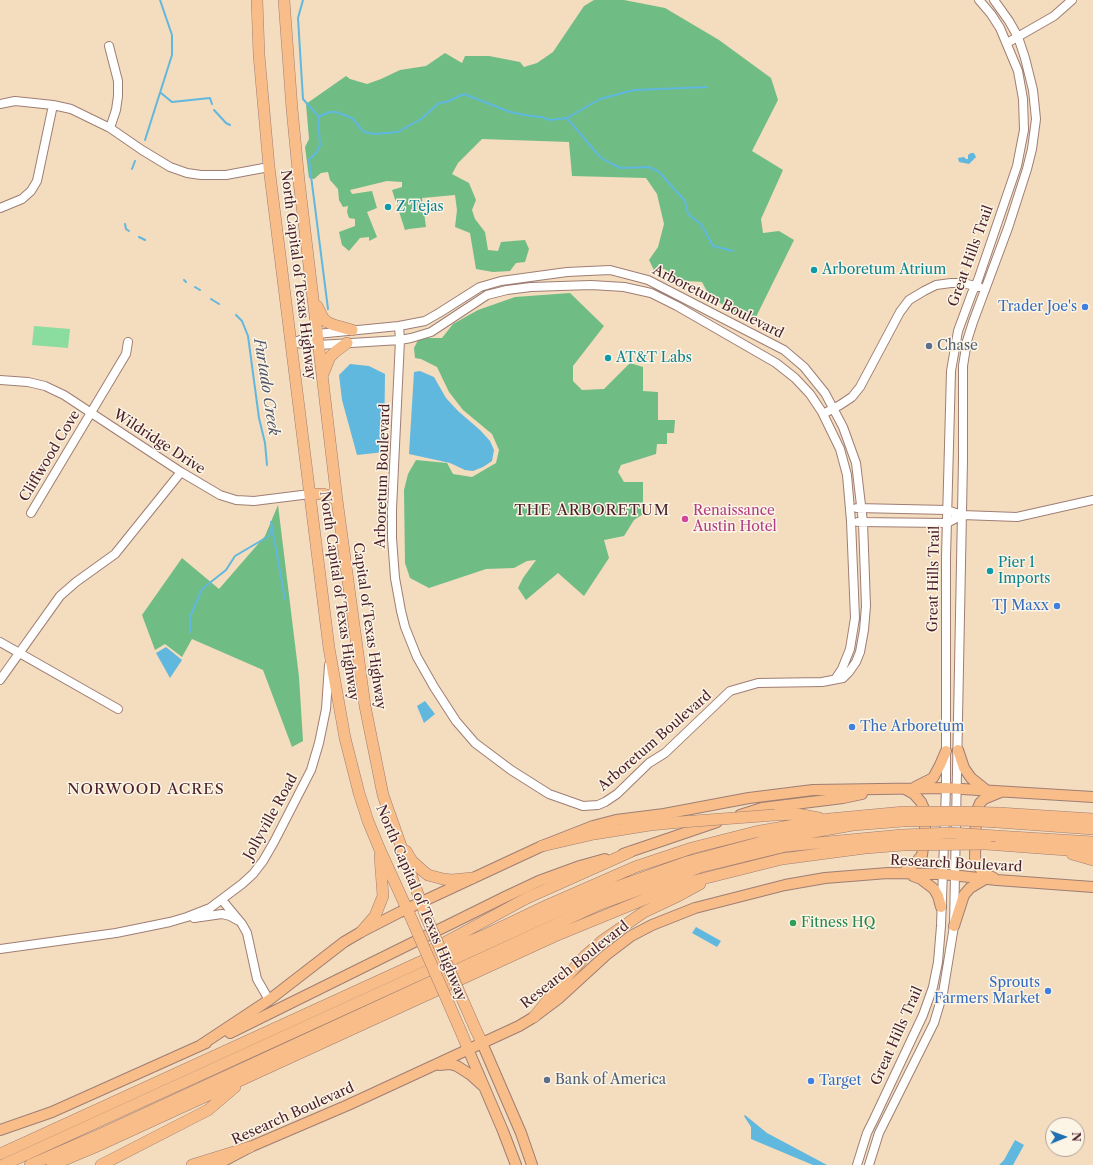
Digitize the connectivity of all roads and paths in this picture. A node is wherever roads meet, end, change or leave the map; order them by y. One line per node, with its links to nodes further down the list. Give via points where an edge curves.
1 (257, 0): 14 (highway, North Capital of Texas Highway)
2 (284, 0): 18 (highway, North Capital of Texas Highway, via 292,117)
3 (979, 0): 7 (street, Great Hills Trail, via 991,14)
4 (994, 0): 6 (street, Great Hills Trail)
5 (1072, 0): 6 (street, via 1054,16)
6 (1018, 38): 7 (street); 13 (street, Great Hills Trail, via 1033,90)
7 (1007, 43): 12 (street, Great Hills Trail, via 1021,84)
8 (109, 46): 11 (street, via 118,81 116,110)
9 (0, 104): 10 (street, via 15,101)
10 (53, 105): 11 (street, via 71,109); 15 (street, via 37,181 22,199)
11 (110, 128): 14 (street, via 164,163 187,174 226,175)
12 (1024, 130): 13 (street); 16 (street, Great Hills Trail, via 1017,166)
13 (1035, 131): 17 (street, Great Hills Trail, via 1022,186)
14 (269, 167): 24 (highway, North Capital of Texas Highway)
15 (0, 208)
16 (975, 286): 17 (street); 28 (street, via 963,283 936,285 909,300 860,387 852,397); 37 (street, Great Hills Trail, via 958,331 951,371)
17 (986, 288): 39 (street, Great Hills Trail, via 967,341 963,366)
18 (313, 300): 20 (highway, via 327,322); 21 (highway, North Capital of Texas Highway)
19 (399, 326): 20 (street, Arboretum Boulevard); 22 (street, Arboretum Boulevard); 28 (street, Arboretum Boulevard, via 425,321 480,287 501,280 610,270 648,280 784,350 804,367)
20 (352, 330): 21 (street, Arboretum Boulevard)
21 (318, 339): 24 (street, Arboretum Boulevard); 25 (street, Arboretum Boulevard); 26 (highway, Capital of Texas Highway)
22 (400, 340): 25 (street, Arboretum Boulevard); 30 (street, Arboretum Boulevard, via 431,332 487,295 507,290 565,285 624,287 651,293 776,363 810,394); 46 (street, Arboretum Boulevard, via 392,538 401,611 424,672 456,721 475,742 498,761 548,794 583,806 598,805 617,794 650,763 665,753 730,691 758,683 822,682)
23 (128, 342): 29 (street, Cliffwood Cove, via 126,354)
24 (292, 343): 32 (highway, North Capital of Texas Highway)
25 (347, 343): 26 (highway, via 330,358)
26 (322, 377): 33 (highway, Capital of Texas Highway)
27 (0, 380): 29 (street, Wildridge Drive, via 45,386)
28 (834, 409): 30 (street); 36 (street, Arboretum Boulevard, via 856,463)
29 (92, 412): 31 (street, Wildridge Drive); 38 (street, Cliffwood Cove)
30 (823, 414): 35 (street, Arboretum Boulevard, via 840,449 847,475)
31 (181, 472): 32 (street, Wildridge Drive, via 220,495 236,500 254,501); 45 (street, via 115,554 60,596)
32 (310, 494): 33 (highway, via 323,494); 44 (highway, North Capital of Texas Highway)
33 (337, 500): 65 (highway, Capital of Texas Highway, via 365,706 383,795)
34 (1093, 500): 39 (street, via 1018,517)
35 (850, 508): 36 (street); 40 (street, Arboretum Boulevard)
36 (861, 508): 37 (street); 41 (street, Arboretum Boulevard)
37 (947, 510): 39 (street); 42 (street, Great Hills Trail)
38 (31, 513)
39 (962, 515): 42 (street); 49 (street, Great Hills Trail)
40 (851, 521): 41 (street); 46 (street, Arboretum Boulevard, via 854,624 847,659)
41 (862, 522): 42 (street); 46 (street, Arboretum Boulevard, via 866,606 862,641 856,662 849,672 843,678)
42 (947, 523): 50 (street, Great Hills Trail)
43 (0, 642): 45 (street)
44 (329, 648): 70 (highway, North Capital of Texas Highway, via 351,766); 83 (street, Jollyville Road, via 326,709 311,770 263,861 253,874)
45 (20, 652): 47 (street); 48 (street)
46 (836, 678)
47 (0, 680)
48 (118, 709)
49 (958, 750): 54 (street, Great Hills Trail); 55 (main road, via 964,768 971,778)
50 (946, 751): 51 (street, Great Hills Trail); 53 (main road, via 933,778)
51 (946, 788): 53 (main road); 54 (main road); 76 (street, Great Hills Trail)
52 (885, 789): 53 (main road); 69 (main road, via 813,790 616,820); 72 (main road, via 843,798 762,808)
53 (909, 789): 75 (main road, via 921,802 925,811 925,831 922,855)
54 (957, 789): 55 (main road); 78 (street, Great Hills Trail)
55 (986, 790): 56 (main road)
56 (1004, 791): 57 (main road); 81 (main road, via 984,799 976,813 975,858 978,867)
57 (1093, 797)
58 (1093, 811): 59 (highway)
59 (1036, 815): 61 (highway); 63 (highway)
60 (903, 817): 61 (highway, bridge, via 959,812); 62 (highway); 105 (highway, via 773,839 687,862 589,897)
61 (998, 818): 64 (highway)
62 (829, 819): 69 (highway, bridge, via 797,814 681,822 615,831); 93 (highway, via 755,832 692,848 635,867)
63 (1093, 819)
64 (1093, 829)
65 (398, 837): 79 (highway, via 412,861 428,875 443,879); 84 (highway, Capital of Texas Highway)
66 (903, 840): 67 (highway, bridge, via 953,844); 77 (highway, via 782,859); 106 (highway, via 786,846 700,867 600,904)
67 (997, 840): 68 (highway); 71 (highway)
68 (1093, 842)
69 (542, 846): 79 (main road)
70 (380, 850): 86 (highway, North Capital of Texas Highway); 91 (highway, via 383,896 376,916)
71 (1062, 850): 73 (highway); 74 (highway)
72 (630, 852): 93 (highway, via 527,898 414,959); 97 (main road, via 580,866 525,888 229,1034)
73 (1093, 852)
74 (1093, 860)
75 (903, 873): 76 (main road, Research Boulevard); 85 (main road, via 927,883 938,896); 95 (main road, Research Boulevard, via 848,876 779,886 674,916 632,936)
76 (942, 874): 78 (main road, Research Boulevard); 85 (street, Great Hills Trail)
77 (716, 875): 95 (highway, via 644,912 602,941 575,968); 100 (highway, via 682,884 555,936)
78 (954, 875): 80 (main road, Research Boulevard); 90 (street, Great Hills Trail)
79 (472, 878): 84 (main road)
80 (985, 879): 81 (main road, Research Boulevard); 90 (main road, via 964,895)
81 (997, 880): 82 (main road, Research Boulevard)
82 (1093, 886)
83 (222, 900): 88 (street, Jollyville Road); 89 (street)
84 (420, 904): 86 (main road); 87 (highway, Capital of Texas Highway)
85 (941, 907): 113 (street, Great Hills Trail, via 938,962 924,1015 867,1134)
86 (407, 909): 91 (main road); 98 (highway, North Capital of Texas Highway, bridge)
87 (425, 914): 96 (highway, North Capital of Texas Highway, bridge)
88 (187, 917): 89 (street, via 222,914); 92 (street, Jollyville Road, via 116,933)
89 (242, 924): 94 (street, via 247,933 258,979)
90 (954, 926): 114 (street, Great Hills Trail, via 945,987 934,1022 882,1126)
91 (361, 932): 94 (main road, via 344,942)
92 (0, 949)
93 (402, 970): 104 (highway)
94 (270, 1000): 97 (main road)
95 (534, 1017): 96 (main road, Research Boulevard)
96 (482, 1043): 98 (main road, Research Boulevard); 112 (main road, North Capital of Texas Highway)
97 (201, 1044): 102 (main road, via 52,1112)
98 (468, 1049): 99 (main road, Research Boulevard); 101 (main road, North Capital of Texas Highway)
99 (435, 1065): 101 (main road, via 457,1066); 103 (main road, Research Boulevard)
100 (245, 1078): 107 (highway); 108 (highway, via 208,1110)
101 (484, 1086): 111 (main road, North Capital of Texas Highway)
102 (0, 1130)
103 (250, 1148): 109 (highway); 110 (main road, Research Boulevard)
104 (0, 1154)
105 (3, 1165)
106 (30, 1165)
107 (52, 1165)
108 (101, 1165)
109 (192, 1165)
110 (216, 1165)
111 (516, 1165)
112 (532, 1165)
113 (857, 1165)
114 (869, 1165)

